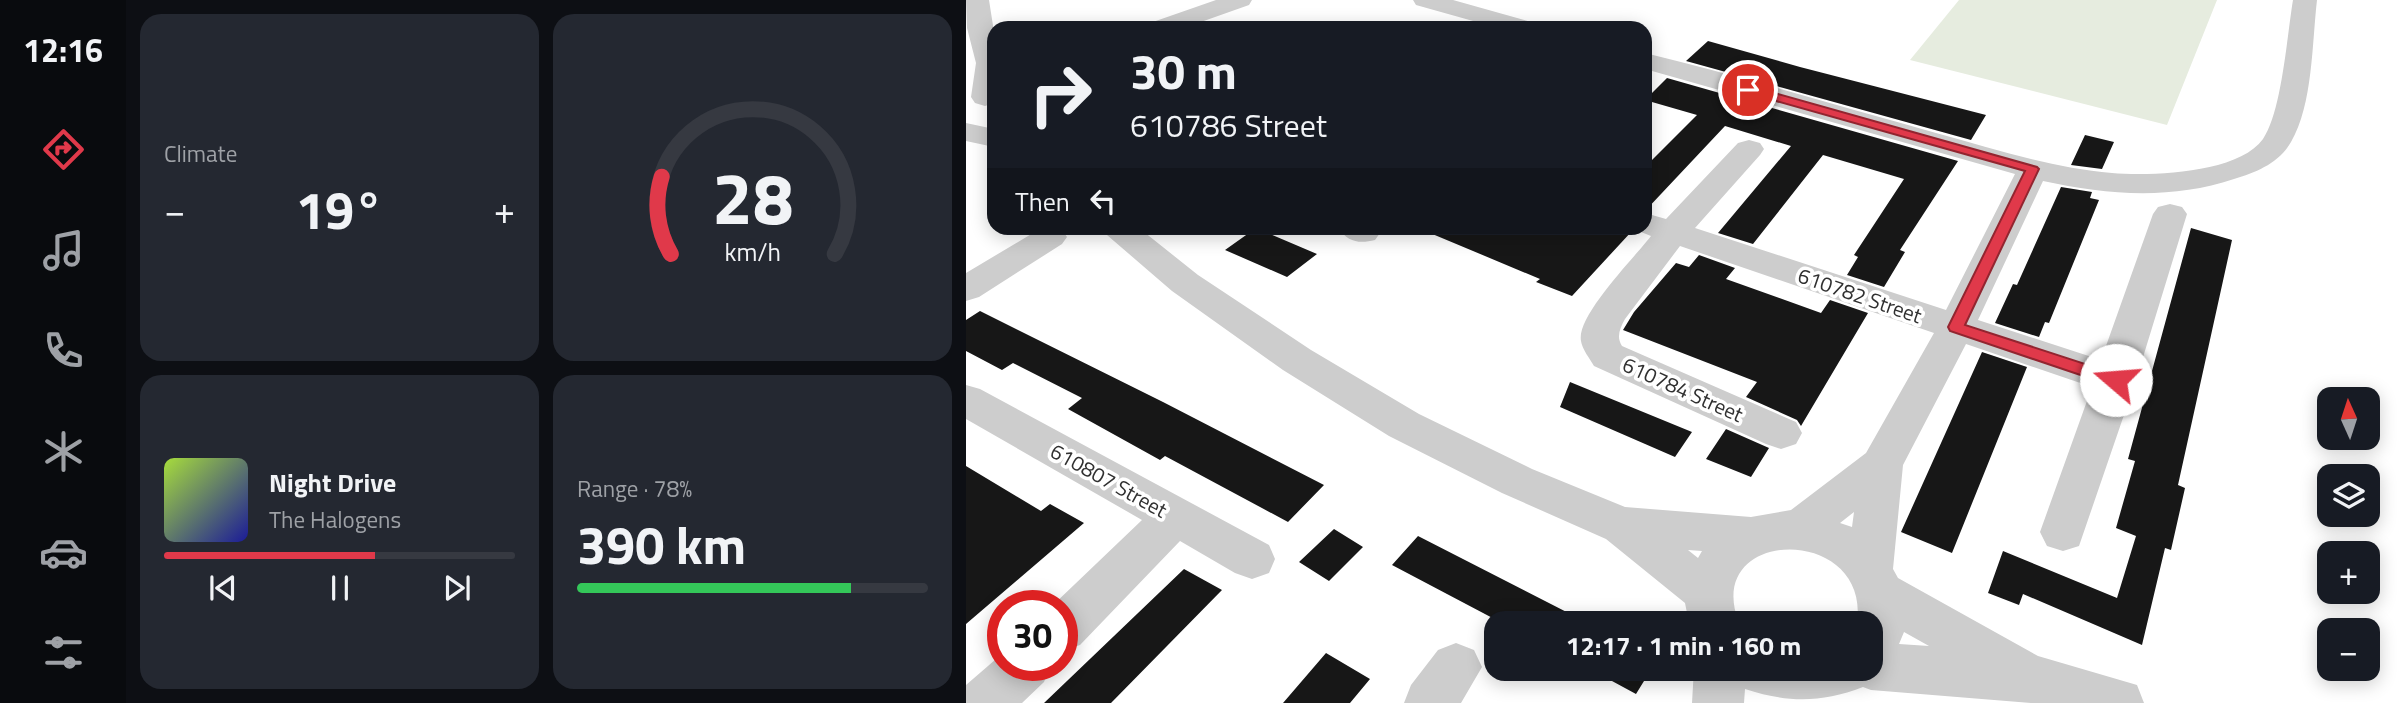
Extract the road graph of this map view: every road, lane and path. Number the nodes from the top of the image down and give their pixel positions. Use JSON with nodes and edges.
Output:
{"nodes":[{"id":1,"x":977,"y":0,"type":"edge"},
{"id":2,"x":1240,"y":0,"type":"edge"},
{"id":3,"x":1425,"y":0,"type":"edge"},
{"id":4,"x":2305,"y":0,"type":"edge"},
{"id":5,"x":1179,"y":21,"type":"edge"},
{"id":6,"x":1501,"y":21,"type":"edge"},
{"id":7,"x":987,"y":49,"type":"edge"},
{"id":8,"x":1652,"y":63,"type":"edge"},
{"id":9,"x":987,"y":82,"type":"edge"},
{"id":10,"x":982,"y":101,"type":"edge"},
{"id":11,"x":1749,"y":149,"type":"dead end"},
{"id":12,"x":2033,"y":169,"type":"junction"},
{"id":13,"x":2170,"y":214,"type":"dead end"},
{"id":14,"x":1659,"y":227,"type":"edge"},
{"id":15,"x":1127,"y":235,"type":"edge"},
{"id":16,"x":1050,"y":237,"type":"dead end"},
{"id":17,"x":966,"y":289,"type":"edge"},
{"id":18,"x":1956,"y":327,"type":"junction"},
{"id":19,"x":2116,"y":380,"type":"junction"},
{"id":20,"x":966,"y":400,"type":"edge"},
{"id":21,"x":1781,"y":433,"type":"dead end"},
{"id":22,"x":1881,"y":465,"type":"junction"},
{"id":23,"x":1175,"y":517,"type":"junction"},
{"id":24,"x":1622,"y":526,"type":"junction"},
{"id":25,"x":1801,"y":528,"type":"junction"},
{"id":26,"x":2063,"y":532,"type":"dead end"},
{"id":27,"x":1749,"y":536,"type":"junction"},
{"id":28,"x":1252,"y":559,"type":"dead end"},
{"id":29,"x":1875,"y":581,"type":"junction"},
{"id":30,"x":1711,"y":608,"type":"edge"},
{"id":31,"x":1881,"y":611,"type":"edge"},
{"id":32,"x":1078,"y":613,"type":"edge"},
{"id":33,"x":1883,"y":668,"type":"edge"},
{"id":34,"x":2029,"y":678,"type":"junction"},
{"id":35,"x":1009,"y":681,"type":"edge"},
{"id":36,"x":1719,"y":681,"type":"edge"},
{"id":37,"x":1808,"y":681,"type":"edge"},
{"id":38,"x":1777,"y":684,"type":"edge"},
{"id":39,"x":985,"y":703,"type":"edge"},
{"id":40,"x":1718,"y":703,"type":"edge"},
{"id":41,"x":2118,"y":703,"type":"edge"}],
"edges":[{"from":1,"to":7,"type":"street"},
{"from":2,"to":5,"type":"street"},
{"from":3,"to":6,"type":"street"},
{"from":4,"to":12,"type":"street"},
{"from":8,"to":12,"type":"street"},
{"from":9,"to":10,"type":"street"},
{"from":11,"to":14,"type":"street","name":"610784 Street"},
{"from":12,"to":18,"type":"street"},
{"from":13,"to":19,"type":"street"},
{"from":14,"to":18,"type":"street","name":"610782 Street"},
{"from":14,"to":21,"type":"street","name":"610784 Street"},
{"from":15,"to":24,"type":"street"},
{"from":16,"to":17,"type":"street"},
{"from":18,"to":19,"type":"street","name":"610782 Street"},
{"from":18,"to":22,"type":"street"},
{"from":19,"to":26,"type":"street"},
{"from":20,"to":23,"type":"street","name":"610807 Street"},
{"from":22,"to":25,"type":"street"},
{"from":22,"to":29,"type":"street"},
{"from":23,"to":28,"type":"street","name":"610807 Street"},
{"from":23,"to":32,"type":"street"},
{"from":24,"to":27,"type":"street"},
{"from":24,"to":30,"type":"street"},
{"from":25,"to":27,"type":"street"},
{"from":25,"to":29,"type":"street"},
{"from":27,"to":30,"type":"street"},
{"from":29,"to":31,"type":"street"},
{"from":29,"to":34,"type":"street"},
{"from":33,"to":34,"type":"street"},
{"from":34,"to":41,"type":"street"},
{"from":35,"to":39,"type":"street"},
{"from":36,"to":40,"type":"street"},
{"from":37,"to":38,"type":"street"}]}
